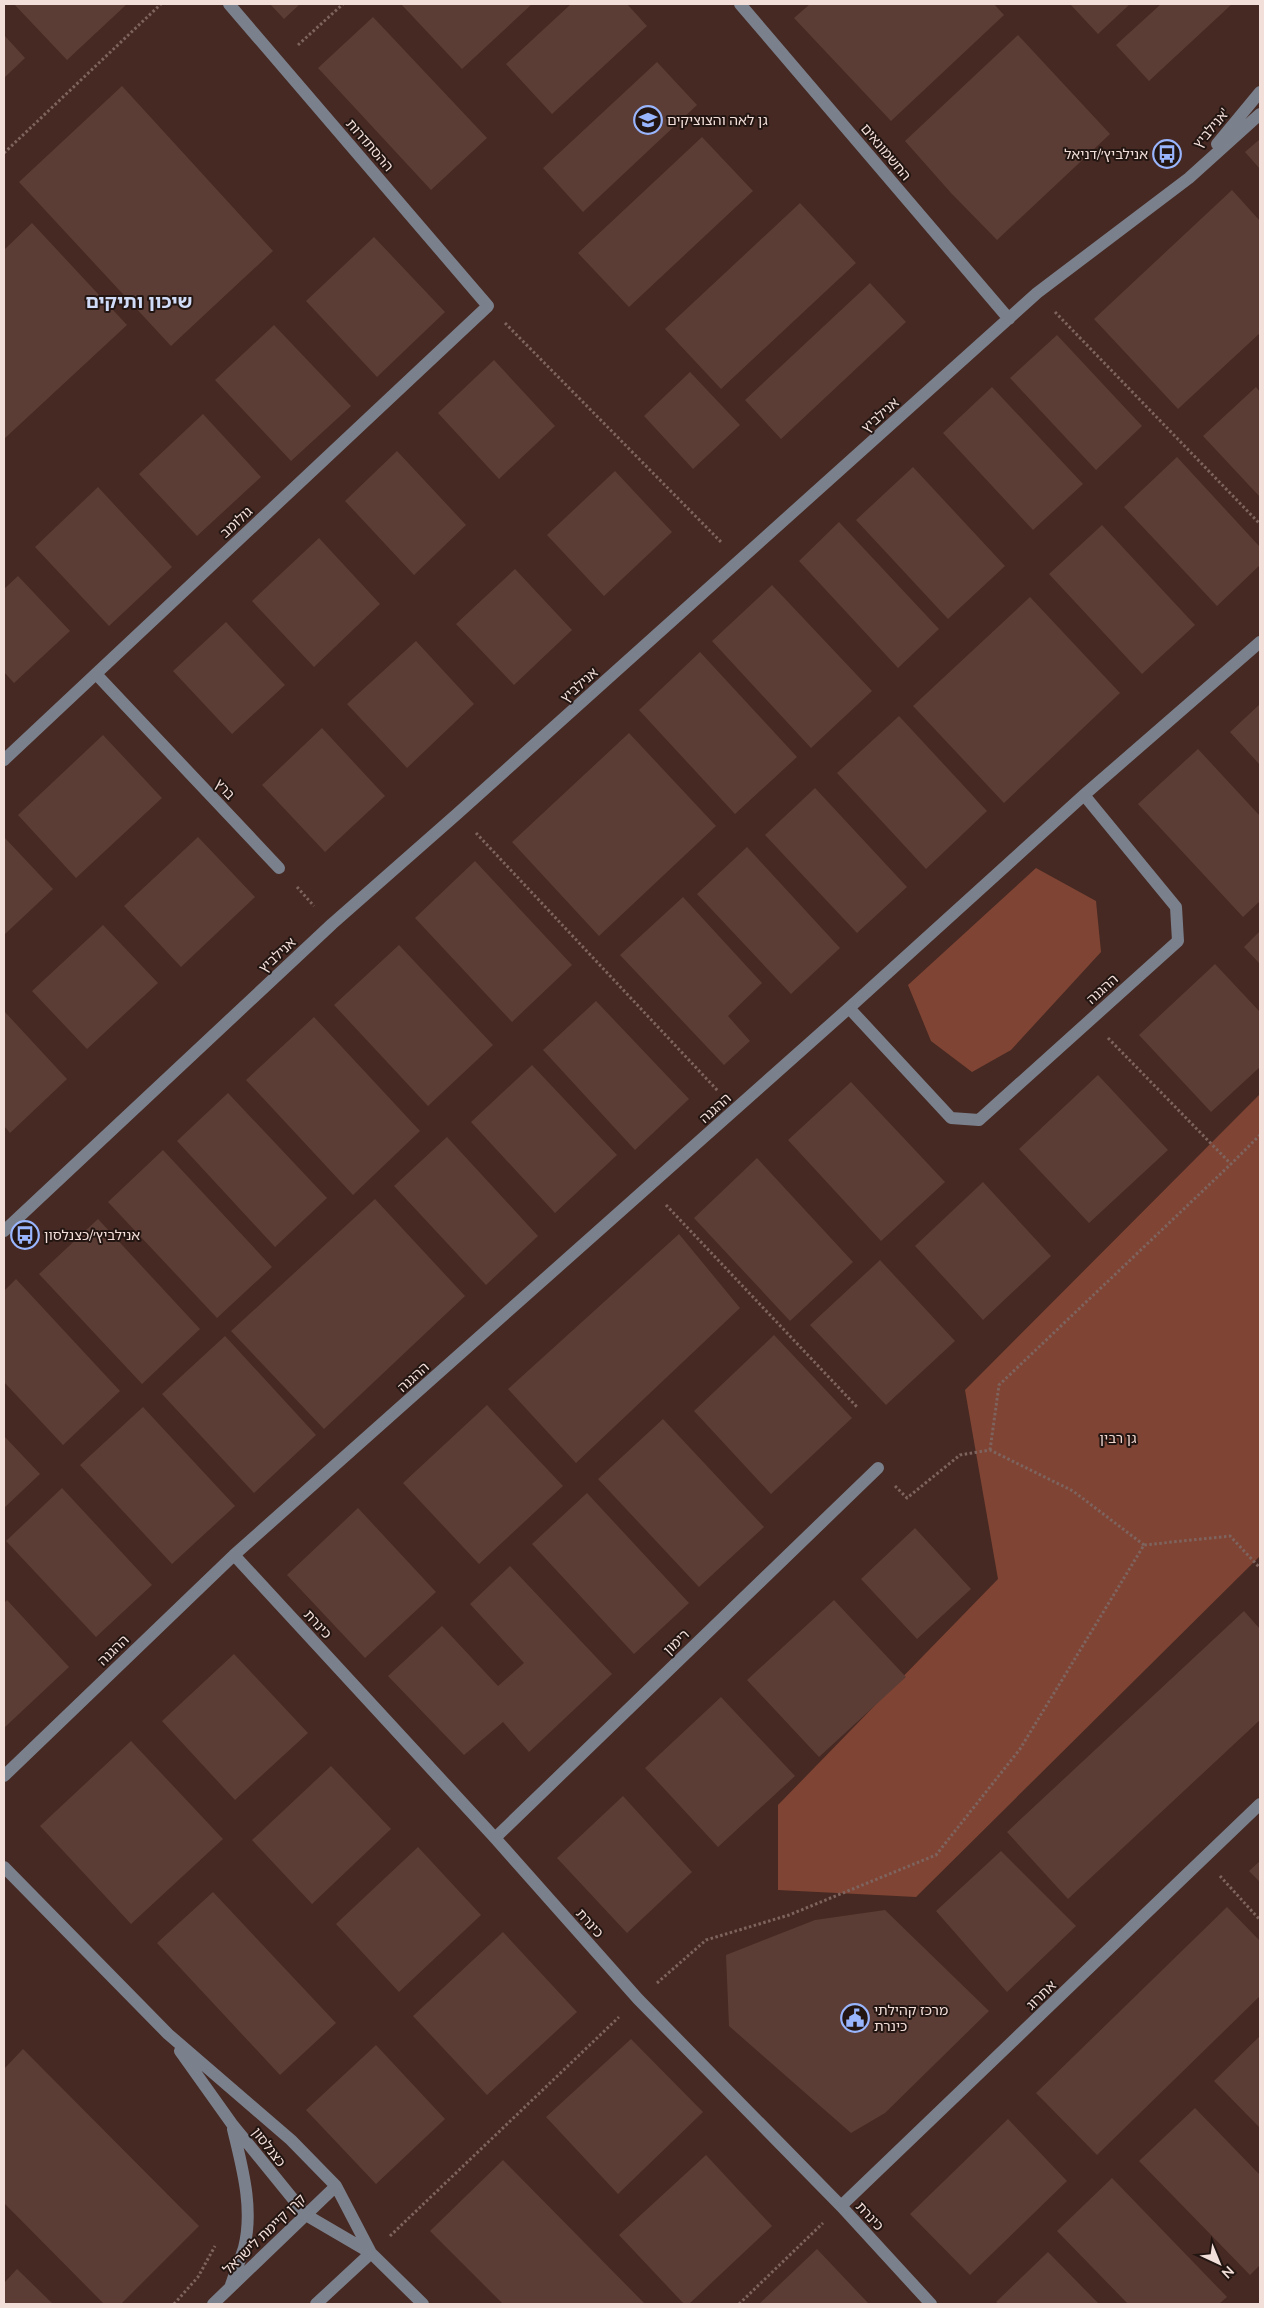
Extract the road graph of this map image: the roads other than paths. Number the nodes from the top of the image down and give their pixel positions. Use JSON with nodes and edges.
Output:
{"nodes":[{"id":1,"x":229,"y":4,"type":"edge"},
{"id":2,"x":740,"y":4,"type":"edge"},
{"id":3,"x":1260,"y":92,"type":"edge"},
{"id":4,"x":1260,"y":114,"type":"edge"},
{"id":5,"x":1188,"y":178,"type":"junction"},
{"id":6,"x":488,"y":306,"type":"joint"},
{"id":7,"x":1009,"y":319,"type":"junction"},
{"id":8,"x":1260,"y":642,"type":"edge"},
{"id":9,"x":96,"y":674,"type":"junction"},
{"id":10,"x":4,"y":760,"type":"edge"},
{"id":11,"x":1084,"y":795,"type":"junction"},
{"id":12,"x":279,"y":868,"type":"road end"},
{"id":13,"x":849,"y":1008,"type":"junction"},
{"id":14,"x":4,"y":1231,"type":"edge"},
{"id":15,"x":878,"y":1468,"type":"road end"},
{"id":16,"x":234,"y":1556,"type":"junction"},
{"id":17,"x":4,"y":1776,"type":"edge"},
{"id":18,"x":1260,"y":1804,"type":"edge"},
{"id":19,"x":495,"y":1838,"type":"junction"},
{"id":20,"x":4,"y":1867,"type":"edge"},
{"id":21,"x":168,"y":2034,"type":"junction"},
{"id":22,"x":232,"y":2124,"type":"junction"},
{"id":23,"x":336,"y":2186,"type":"junction"},
{"id":24,"x":841,"y":2206,"type":"junction"},
{"id":25,"x":306,"y":2215,"type":"junction"},
{"id":26,"x":371,"y":2253,"type":"junction"},
{"id":27,"x":229,"y":2289,"type":"junction"},
{"id":28,"x":213,"y":2304,"type":"edge"},
{"id":29,"x":316,"y":2304,"type":"edge"},
{"id":30,"x":423,"y":2304,"type":"edge"},
{"id":31,"x":931,"y":2304,"type":"edge"}],
"edges":[{"from":1,"to":6,"type":"street","name":"ההסתדרות"},
{"from":2,"to":7,"type":"street","name":"החשמונאים"},
{"from":3,"to":5,"type":"street","name":"אנילביץ'"},
{"from":4,"to":5,"type":"street","name":"אנילביץ'"},
{"from":5,"to":7,"type":"street","name":"אנילביץ"},
{"from":6,"to":9,"type":"street","name":"גולומב"},
{"from":7,"to":14,"type":"street","name":"אנילביץ"},
{"from":8,"to":11,"type":"street","name":"ההגנה"},
{"from":9,"to":10,"type":"street","name":"גולומב"},
{"from":9,"to":12,"type":"street","name":"ברץ"},
{"from":11,"to":13,"type":"street","name":"ההגנה"},
{"from":11,"to":13,"type":"street","name":"ההגנה"},
{"from":13,"to":16,"type":"street","name":"ההגנה"},
{"from":15,"to":19,"type":"street","name":"רימון"},
{"from":16,"to":17,"type":"street","name":"ההגנה"},
{"from":16,"to":19,"type":"street","name":"כינרת"},
{"from":18,"to":24,"type":"street","name":"אתרוג"},
{"from":19,"to":24,"type":"street","name":"כינרת"},
{"from":20,"to":21,"type":"street","name":"כצנלסון"},
{"from":21,"to":22,"type":"street","name":"כצנלסון"},
{"from":21,"to":23,"type":"street","name":"כצנלסון"},
{"from":22,"to":25,"type":"street","name":"כצנלסון"},
{"from":22,"to":27,"type":"street"},
{"from":23,"to":25,"type":"street","name":"קרן קיימת לישראל"},
{"from":23,"to":26,"type":"street","name":"כצנלסון"},
{"from":24,"to":31,"type":"street","name":"כינרת"},
{"from":25,"to":26,"type":"street","name":"כצנלסון"},
{"from":25,"to":27,"type":"street","name":"קרן קיימת לישראל"},
{"from":26,"to":29,"type":"street"},
{"from":26,"to":30,"type":"street","name":"כצנלסון"},
{"from":27,"to":28,"type":"street","name":"קרן קיימת לישראל"}]}
